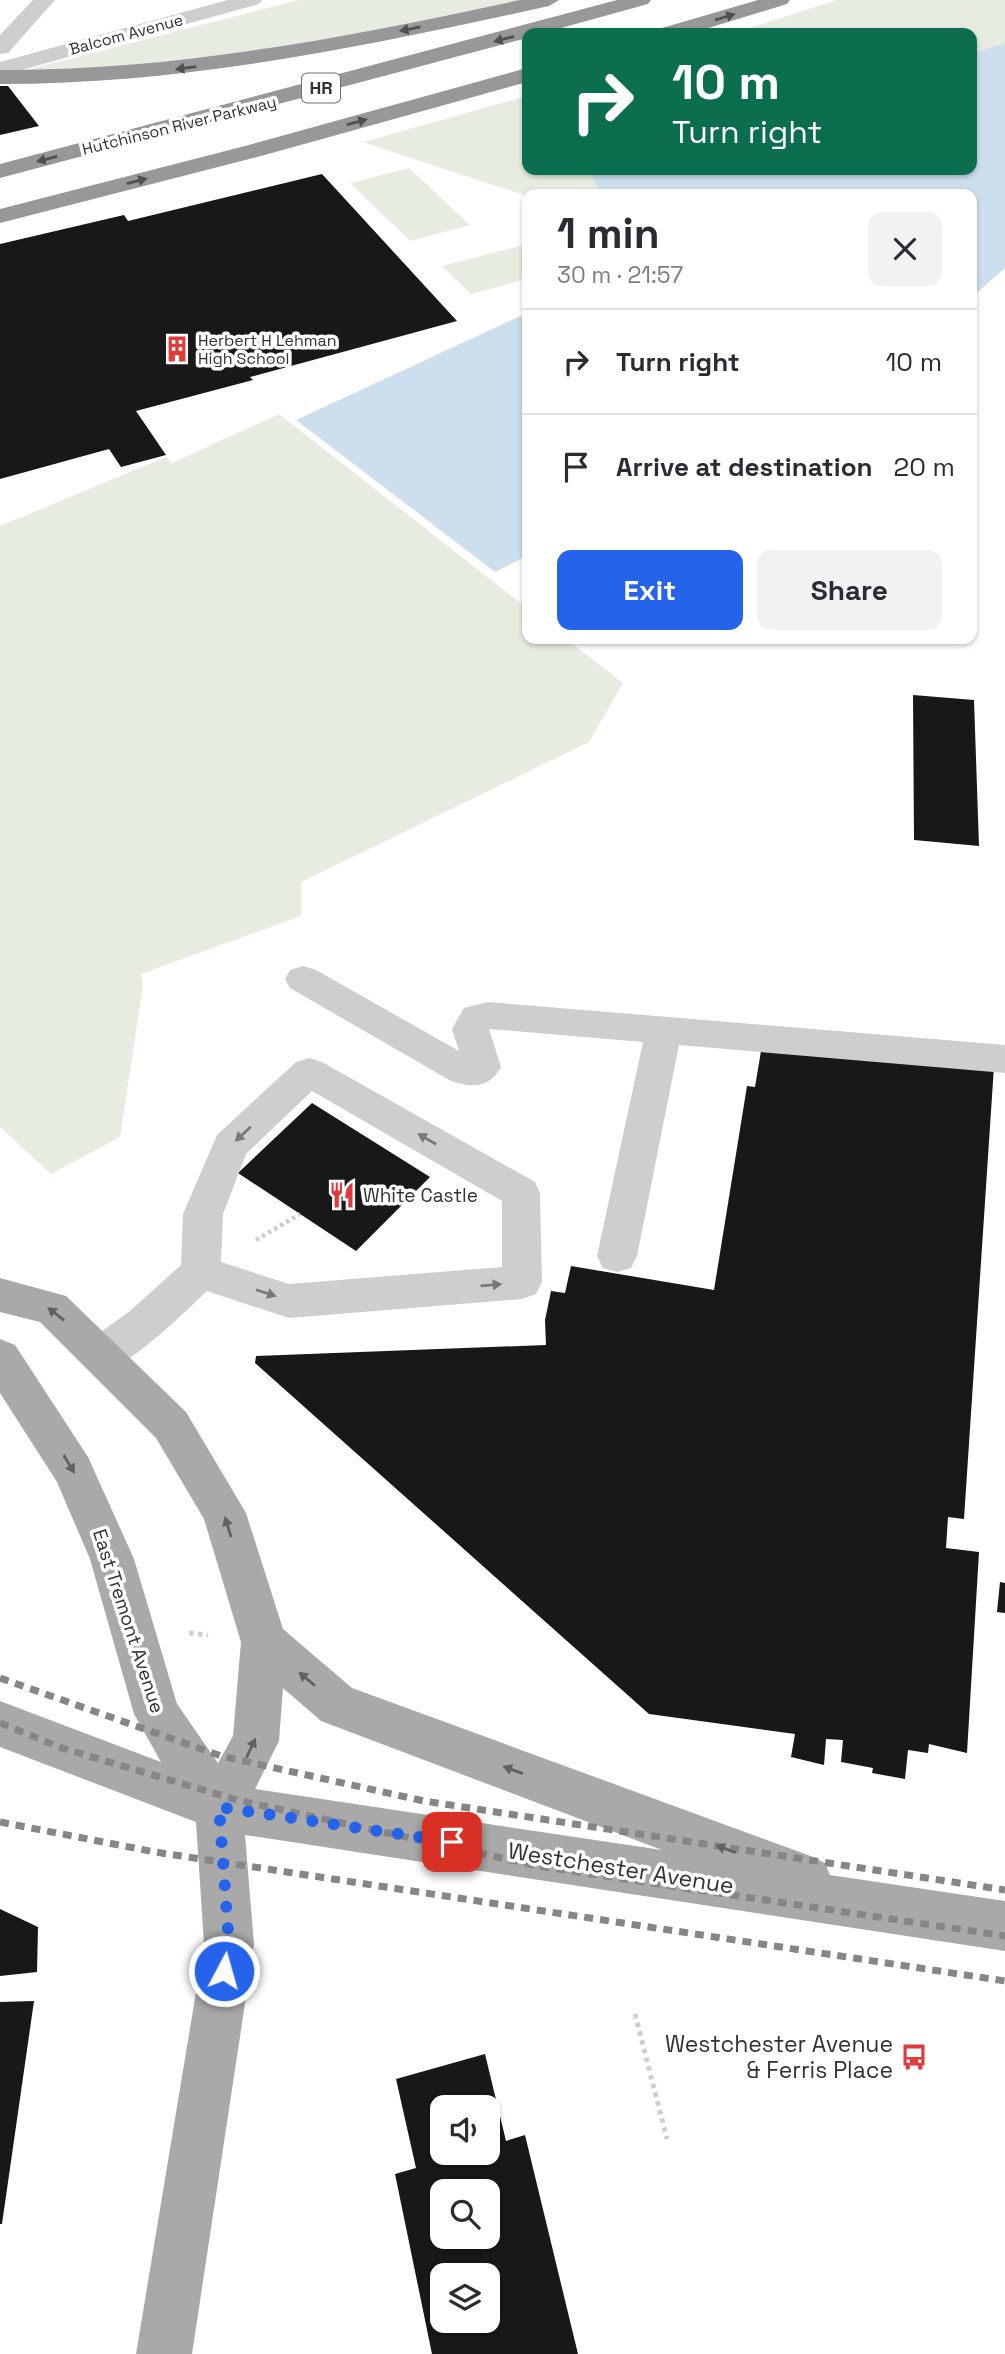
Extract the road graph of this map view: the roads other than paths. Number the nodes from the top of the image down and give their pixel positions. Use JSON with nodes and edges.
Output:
{"nodes":[{"id":1,"x":45,"y":0,"type":"edge"},
{"id":2,"x":252,"y":0,"type":"edge"},
{"id":3,"x":549,"y":0,"type":"edge"},
{"id":4,"x":641,"y":0,"type":"edge"},
{"id":5,"x":780,"y":0,"type":"edge"},
{"id":6,"x":539,"y":28,"type":"edge"},
{"id":7,"x":687,"y":28,"type":"edge"},
{"id":8,"x":522,"y":33,"type":"edge"},
{"id":9,"x":6,"y":42,"type":"edge"},
{"id":10,"x":48,"y":54,"type":"junction"},
{"id":11,"x":0,"y":69,"type":"edge"},
{"id":12,"x":522,"y":76,"type":"edge"},
{"id":13,"x":0,"y":78,"type":"edge"},
{"id":14,"x":0,"y":171,"type":"edge"},
{"id":15,"x":0,"y":216,"type":"edge"},
{"id":16,"x":303,"y":979,"type":"dead end"},
{"id":17,"x":664,"y":1031,"type":"junction"},
{"id":18,"x":1005,"y":1059,"type":"edge"},
{"id":19,"x":618,"y":1256,"type":"dead end"},
{"id":20,"x":201,"y":1272,"type":"junction"},
{"id":21,"x":0,"y":1295,"type":"edge"},
{"id":22,"x":100,"y":1355,"type":"junction"},
{"id":23,"x":0,"y":1357,"type":"edge"},
{"id":24,"x":242,"y":1640,"type":"junction"},
{"id":25,"x":0,"y":1724,"type":"edge"},
{"id":26,"x":219,"y":1807,"type":"junction"},
{"id":27,"x":882,"y":1908,"type":"junction"},
{"id":28,"x":1005,"y":1926,"type":"edge"},
{"id":29,"x":164,"y":2354,"type":"edge"}],
"edges":[{"from":1,"to":9,"type":"street"},
{"from":2,"to":10,"type":"street","name":"Balcom Avenue"},
{"from":3,"to":13,"type":"highway","one_way":true},
{"from":4,"to":6,"type":"highway","name":"Hutchinson River Parkway","number":"HR","one_way":true},
{"from":7,"to":5,"type":"highway","one_way":true},
{"from":8,"to":14,"type":"highway","name":"Hutchinson River Parkway","number":"HR","one_way":true},
{"from":9,"to":10,"type":"street"},
{"from":10,"to":11,"type":"street","name":"Balcom Avenue"},
{"from":15,"to":12,"type":"highway","number":"HR","one_way":true},
{"from":16,"to":17,"type":"street"},
{"from":17,"to":18,"type":"street"},
{"from":17,"to":19,"type":"street"},
{"from":20,"to":20,"type":"street","one_way":true},
{"from":20,"to":22,"type":"street"},
{"from":22,"to":21,"type":"main road","one_way":true},
{"from":24,"to":22,"type":"main road","one_way":true},
{"from":23,"to":26,"type":"main road","name":"East Tremont Avenue","one_way":true},
{"from":26,"to":24,"type":"main road","one_way":true},
{"from":27,"to":24,"type":"main road","name":"Westchester Avenue","one_way":true},
{"from":25,"to":26,"type":"main road","name":"Westchester Avenue"},
{"from":26,"to":27,"type":"main road","name":"Westchester Avenue"},
{"from":26,"to":29,"type":"main road"},
{"from":27,"to":28,"type":"main road","name":"Westchester Avenue"}]}
